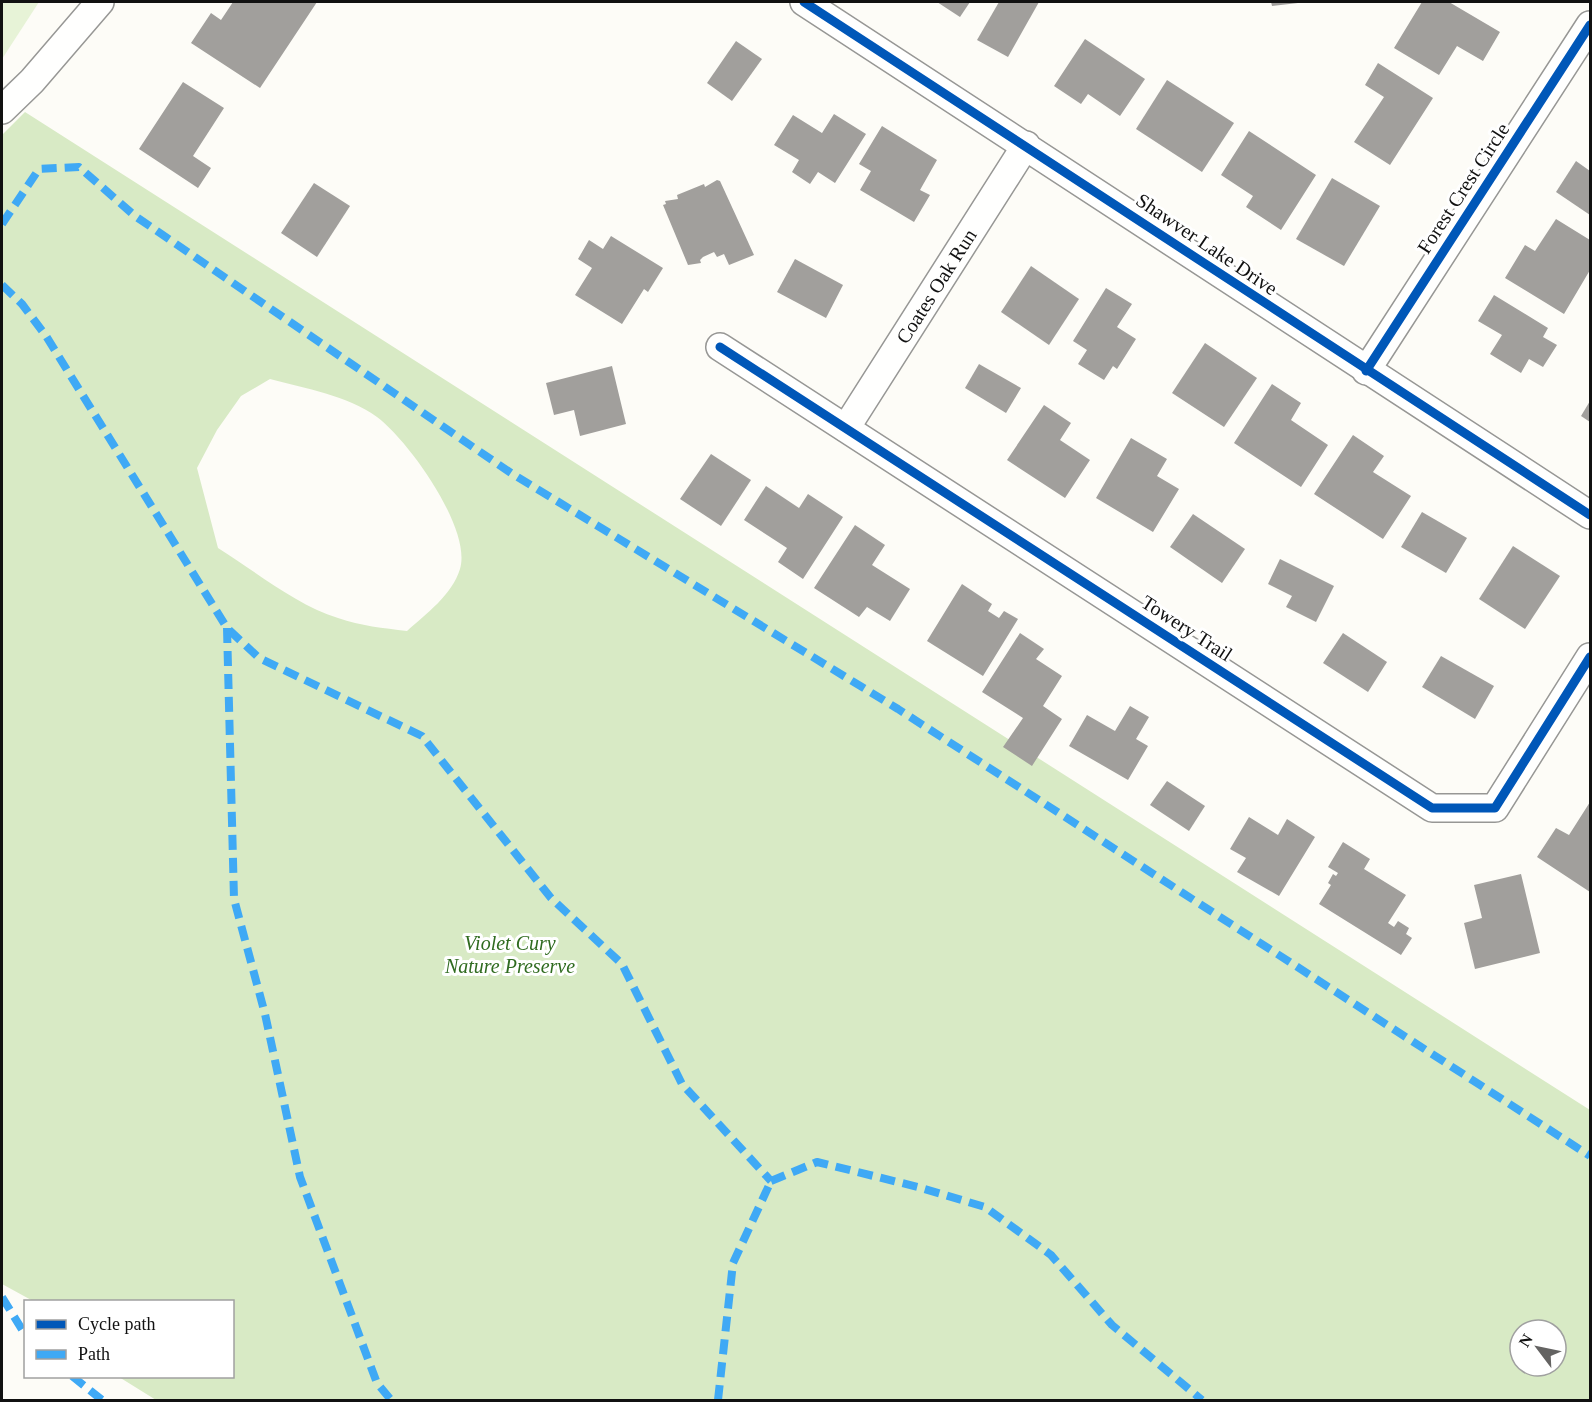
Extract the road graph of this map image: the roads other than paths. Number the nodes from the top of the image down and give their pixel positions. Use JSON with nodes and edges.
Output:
{"nodes":[{"id":1,"x":100,"y":2,"type":"edge"},
{"id":2,"x":804,"y":2,"type":"edge"},
{"id":3,"x":1590,"y":25,"type":"edge"},
{"id":4,"x":2,"y":110,"type":"edge"},
{"id":5,"x":1026,"y":145,"type":"junction"},
{"id":6,"x":720,"y":347,"type":"dead end"},
{"id":7,"x":1366,"y":371,"type":"junction"},
{"id":8,"x":846,"y":428,"type":"junction"},
{"id":9,"x":1590,"y":515,"type":"edge"},
{"id":10,"x":1590,"y":657,"type":"edge"}],
"edges":[{"from":1,"to":4,"type":"street"},
{"from":2,"to":5,"type":"street","name":"Shawver Lake Drive"},
{"from":3,"to":7,"type":"street","name":"Forest Crest Circle"},
{"from":5,"to":7,"type":"street","name":"Shawver Lake Drive"},
{"from":5,"to":8,"type":"street","name":"Coates Oak Run"},
{"from":6,"to":8,"type":"street","name":"Towery Trail"},
{"from":7,"to":9,"type":"street","name":"Shawver Lake Drive"},
{"from":8,"to":10,"type":"street","name":"Towery Trail"}]}
